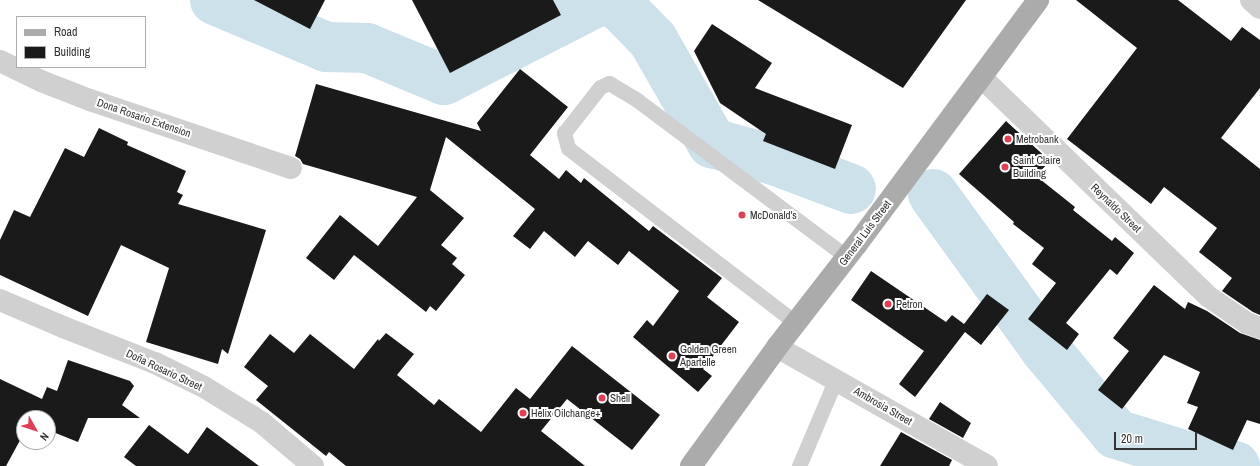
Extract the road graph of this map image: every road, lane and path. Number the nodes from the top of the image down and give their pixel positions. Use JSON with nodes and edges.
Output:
{"nodes":[{"id":1,"x":1038,"y":0,"type":"edge"},
{"id":2,"x":1251,"y":0,"type":"edge"},
{"id":3,"x":1260,"y":8,"type":"edge"},
{"id":4,"x":0,"y":61,"type":"edge"},
{"id":5,"x":981,"y":77,"type":"junction"},
{"id":6,"x":291,"y":168,"type":"dead end"},
{"id":7,"x":847,"y":257,"type":"junction"},
{"id":8,"x":0,"y":300,"type":"edge"},
{"id":9,"x":796,"y":322,"type":"junction"},
{"id":10,"x":1260,"y":328,"type":"edge"},
{"id":11,"x":777,"y":347,"type":"junction"},
{"id":12,"x":836,"y":379,"type":"junction"},
{"id":13,"x":313,"y":466,"type":"edge"},
{"id":14,"x":691,"y":466,"type":"edge"},
{"id":15,"x":799,"y":466,"type":"edge"},
{"id":16,"x":987,"y":466,"type":"edge"}],
"edges":[{"from":1,"to":5,"type":"main road","name":"General Luis Street"},
{"from":2,"to":3,"type":"street"},
{"from":4,"to":6,"type":"street","name":"Dona Rosario Extension"},
{"from":5,"to":7,"type":"main road","name":"General Luis Street"},
{"from":5,"to":10,"type":"street","name":"Reynaldo Street"},
{"from":7,"to":9,"type":"main road","name":"General Luis Street"},
{"from":7,"to":9,"type":"lane"},
{"from":8,"to":13,"type":"street","name":"Doña Rosario Street"},
{"from":9,"to":11,"type":"main road","name":"General Luis Street"},
{"from":11,"to":12,"type":"street","name":"Ambrosia Street"},
{"from":11,"to":14,"type":"main road","name":"General Luis Street"},
{"from":12,"to":15,"type":"lane"},
{"from":12,"to":16,"type":"street","name":"Ambrosia Street"}]}
